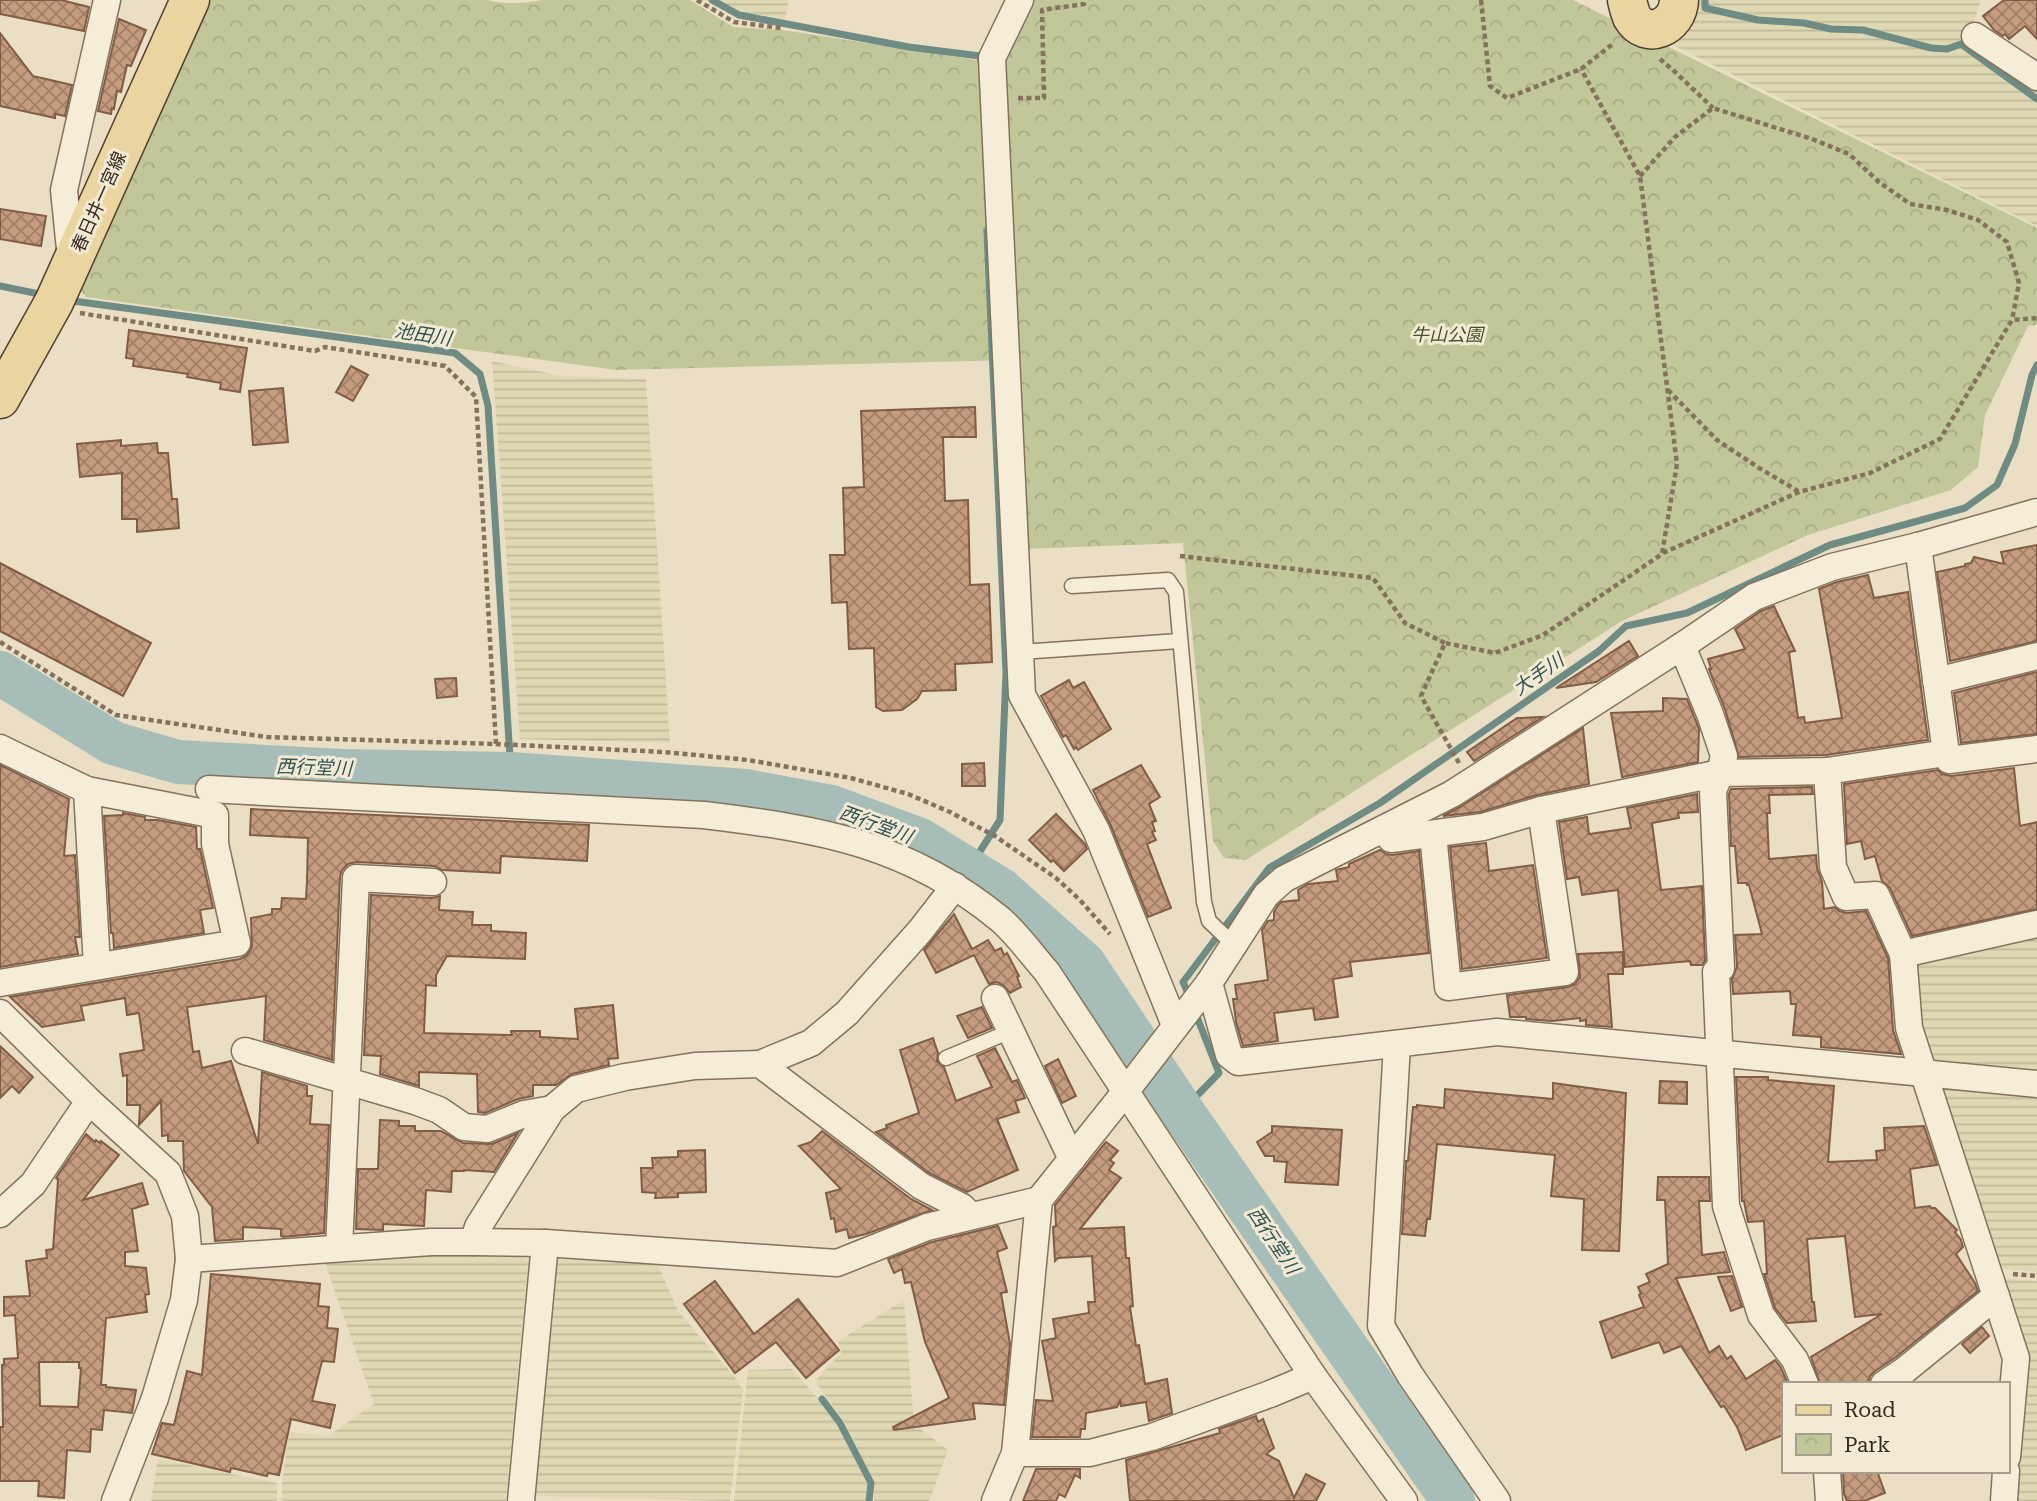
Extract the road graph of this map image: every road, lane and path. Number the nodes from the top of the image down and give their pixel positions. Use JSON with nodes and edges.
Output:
{"nodes":[{"id":1,"x":107,"y":0,"type":"edge"},
{"id":2,"x":190,"y":0,"type":"edge"},
{"id":3,"x":696,"y":0,"type":"edge"},
{"id":4,"x":1020,"y":0,"type":"edge"},
{"id":5,"x":1085,"y":0,"type":"edge"},
{"id":6,"x":1480,"y":0,"type":"edge"},
{"id":7,"x":1627,"y":0,"type":"edge"},
{"id":8,"x":1679,"y":0,"type":"edge"},
{"id":9,"x":781,"y":28,"type":"dead end"},
{"id":10,"x":1975,"y":36,"type":"dead end"},
{"id":11,"x":1616,"y":41,"type":"dead end"},
{"id":12,"x":1655,"y":56,"type":"dead end"},
{"id":13,"x":2033,"y":67,"type":"edge"},
{"id":14,"x":1580,"y":69,"type":"junction"},
{"id":15,"x":993,"y":98,"type":"junction"},
{"id":16,"x":1713,"y":108,"type":"junction"},
{"id":17,"x":1640,"y":176,"type":"junction"},
{"id":18,"x":60,"y":288,"type":"junction"},
{"id":19,"x":2037,"y":318,"type":"edge"},
{"id":20,"x":2012,"y":320,"type":"junction"},
{"id":21,"x":1667,"y":388,"type":"junction"},
{"id":22,"x":0,"y":400,"type":"edge"},
{"id":23,"x":1799,"y":492,"type":"junction"},
{"id":24,"x":2037,"y":512,"type":"edge"},
{"id":25,"x":1917,"y":546,"type":"junction"},
{"id":26,"x":1662,"y":554,"type":"junction"},
{"id":27,"x":1180,"y":556,"type":"dead end"},
{"id":28,"x":1072,"y":586,"type":"dead end"},
{"id":29,"x":1179,"y":641,"type":"junction"},
{"id":30,"x":0,"y":642,"type":"edge"},
{"id":31,"x":1445,"y":643,"type":"junction"},
{"id":32,"x":1682,"y":646,"type":"junction"},
{"id":33,"x":1021,"y":652,"type":"junction"},
{"id":34,"x":2037,"y":656,"type":"edge"},
{"id":35,"x":1936,"y":681,"type":"junction"},
{"id":36,"x":496,"y":744,"type":"junction"},
{"id":37,"x":0,"y":748,"type":"edge"},
{"id":38,"x":2037,"y":749,"type":"edge"},
{"id":39,"x":1946,"y":753,"type":"junction"},
{"id":40,"x":1827,"y":771,"type":"junction"},
{"id":41,"x":1720,"y":774,"type":"junction"},
{"id":42,"x":1470,"y":782,"type":"junction"},
{"id":43,"x":209,"y":789,"type":"dead end"},
{"id":44,"x":86,"y":790,"type":"junction"},
{"id":45,"x":1541,"y":810,"type":"junction"},
{"id":46,"x":1383,"y":829,"type":"junction"},
{"id":47,"x":1433,"y":834,"type":"junction"},
{"id":48,"x":433,"y":882,"type":"dead end"},
{"id":49,"x":956,"y":886,"type":"junction"},
{"id":50,"x":2037,"y":923,"type":"edge"},
{"id":51,"x":1116,"y":943,"type":"dead end"},
{"id":52,"x":1233,"y":944,"type":"junction"},
{"id":53,"x":1903,"y":954,"type":"junction"},
{"id":54,"x":97,"y":966,"type":"junction"},
{"id":55,"x":0,"y":983,"type":"edge"},
{"id":56,"x":1209,"y":983,"type":"junction"},
{"id":57,"x":995,"y":998,"type":"dead end"},
{"id":58,"x":2,"y":1018,"type":"edge"},
{"id":59,"x":1175,"y":1025,"type":"junction"},
{"id":60,"x":1011,"y":1031,"type":"junction"},
{"id":61,"x":1397,"y":1044,"type":"junction"},
{"id":62,"x":245,"y":1051,"type":"dead end"},
{"id":63,"x":1718,"y":1055,"type":"junction"},
{"id":64,"x":946,"y":1058,"type":"dead end"},
{"id":65,"x":760,"y":1063,"type":"junction"},
{"id":66,"x":1924,"y":1073,"type":"junction"},
{"id":67,"x":347,"y":1079,"type":"junction"},
{"id":68,"x":2037,"y":1084,"type":"edge"},
{"id":69,"x":1126,"y":1091,"type":"junction"},
{"id":70,"x":89,"y":1101,"type":"junction"},
{"id":71,"x":552,"y":1109,"type":"junction"},
{"id":72,"x":1072,"y":1159,"type":"junction"},
{"id":73,"x":1039,"y":1200,"type":"junction"},
{"id":74,"x":0,"y":1214,"type":"edge"},
{"id":75,"x":971,"y":1216,"type":"junction"},
{"id":76,"x":473,"y":1242,"type":"junction"},
{"id":77,"x":545,"y":1243,"type":"junction"},
{"id":78,"x":339,"y":1248,"type":"junction"},
{"id":79,"x":189,"y":1259,"type":"junction"},
{"id":80,"x":1996,"y":1296,"type":"junction"},
{"id":81,"x":1314,"y":1376,"type":"junction"},
{"id":82,"x":1804,"y":1382,"type":"edge"},
{"id":83,"x":1888,"y":1382,"type":"edge"},
{"id":84,"x":2009,"y":1435,"type":"edge"},
{"id":85,"x":1015,"y":1453,"type":"junction"},
{"id":86,"x":1826,"y":1473,"type":"edge"},
{"id":87,"x":2006,"y":1473,"type":"edge"},
{"id":88,"x":115,"y":1501,"type":"edge"},
{"id":89,"x":521,"y":1501,"type":"edge"},
{"id":90,"x":995,"y":1501,"type":"edge"},
{"id":91,"x":1404,"y":1501,"type":"edge"},
{"id":92,"x":1497,"y":1501,"type":"edge"},
{"id":93,"x":1829,"y":1501,"type":"edge"},
{"id":94,"x":2004,"y":1501,"type":"edge"}],
"edges":[{"from":1,"to":18,"type":"street"},
{"from":2,"to":18,"type":"main road","name":"春日井一宮線"},
{"from":3,"to":9,"type":"path"},
{"from":4,"to":15,"type":"street"},
{"from":5,"to":15,"type":"path"},
{"from":6,"to":14,"type":"path"},
{"from":7,"to":8,"type":"main road"},
{"from":10,"to":13,"type":"street"},
{"from":11,"to":14,"type":"path"},
{"from":12,"to":16,"type":"path"},
{"from":14,"to":17,"type":"path"},
{"from":15,"to":33,"type":"street"},
{"from":16,"to":17,"type":"path"},
{"from":16,"to":20,"type":"path"},
{"from":17,"to":21,"type":"path"},
{"from":18,"to":22,"type":"main road","name":"春日井一宮線"},
{"from":18,"to":36,"type":"path"},
{"from":19,"to":20,"type":"path"},
{"from":20,"to":23,"type":"path"},
{"from":21,"to":23,"type":"path"},
{"from":21,"to":26,"type":"path"},
{"from":23,"to":26,"type":"path"},
{"from":24,"to":25,"type":"street"},
{"from":25,"to":32,"type":"street"},
{"from":25,"to":35,"type":"street"},
{"from":26,"to":31,"type":"path"},
{"from":27,"to":31,"type":"path"},
{"from":28,"to":29,"type":"lane"},
{"from":29,"to":33,"type":"lane"},
{"from":29,"to":52,"type":"lane"},
{"from":30,"to":36,"type":"path"},
{"from":31,"to":42,"type":"path"},
{"from":32,"to":41,"type":"street"},
{"from":32,"to":42,"type":"street"},
{"from":33,"to":59,"type":"street"},
{"from":34,"to":35,"type":"street"},
{"from":35,"to":39,"type":"street"},
{"from":36,"to":51,"type":"path"},
{"from":37,"to":44,"type":"street"},
{"from":38,"to":39,"type":"street"},
{"from":39,"to":40,"type":"street"},
{"from":40,"to":41,"type":"street"},
{"from":40,"to":53,"type":"street"},
{"from":41,"to":45,"type":"street"},
{"from":41,"to":63,"type":"street"},
{"from":42,"to":46,"type":"street"},
{"from":43,"to":49,"type":"street"},
{"from":44,"to":54,"type":"street"},
{"from":44,"to":54,"type":"street"},
{"from":45,"to":47,"type":"street"},
{"from":45,"to":47,"type":"street"},
{"from":46,"to":47,"type":"street"},
{"from":46,"to":52,"type":"street"},
{"from":48,"to":67,"type":"street"},
{"from":49,"to":65,"type":"street"},
{"from":49,"to":69,"type":"street"},
{"from":50,"to":53,"type":"street"},
{"from":52,"to":56,"type":"street"},
{"from":53,"to":66,"type":"street"},
{"from":54,"to":55,"type":"street"},
{"from":56,"to":59,"type":"street"},
{"from":56,"to":61,"type":"street"},
{"from":57,"to":60,"type":"street"},
{"from":58,"to":70,"type":"street"},
{"from":59,"to":69,"type":"street"},
{"from":60,"to":64,"type":"lane"},
{"from":60,"to":72,"type":"street"},
{"from":61,"to":63,"type":"street"},
{"from":61,"to":92,"type":"street"},
{"from":62,"to":67,"type":"street"},
{"from":63,"to":66,"type":"street"},
{"from":63,"to":82,"type":"street"},
{"from":65,"to":71,"type":"street"},
{"from":65,"to":75,"type":"street"},
{"from":66,"to":68,"type":"street"},
{"from":66,"to":80,"type":"street"},
{"from":67,"to":71,"type":"street"},
{"from":67,"to":78,"type":"street"},
{"from":69,"to":72,"type":"street"},
{"from":69,"to":81,"type":"street"},
{"from":70,"to":74,"type":"street"},
{"from":70,"to":79,"type":"street"},
{"from":71,"to":76,"type":"street"},
{"from":72,"to":73,"type":"street"},
{"from":73,"to":75,"type":"street"},
{"from":73,"to":85,"type":"street"},
{"from":75,"to":77,"type":"street"},
{"from":76,"to":77,"type":"street"},
{"from":76,"to":78,"type":"street"},
{"from":77,"to":89,"type":"street"},
{"from":78,"to":79,"type":"street"},
{"from":79,"to":88,"type":"street"},
{"from":80,"to":83,"type":"street"},
{"from":80,"to":84,"type":"street"},
{"from":81,"to":85,"type":"street"},
{"from":81,"to":91,"type":"street"},
{"from":85,"to":90,"type":"street"},
{"from":86,"to":93,"type":"street"},
{"from":87,"to":94,"type":"street"}]}
